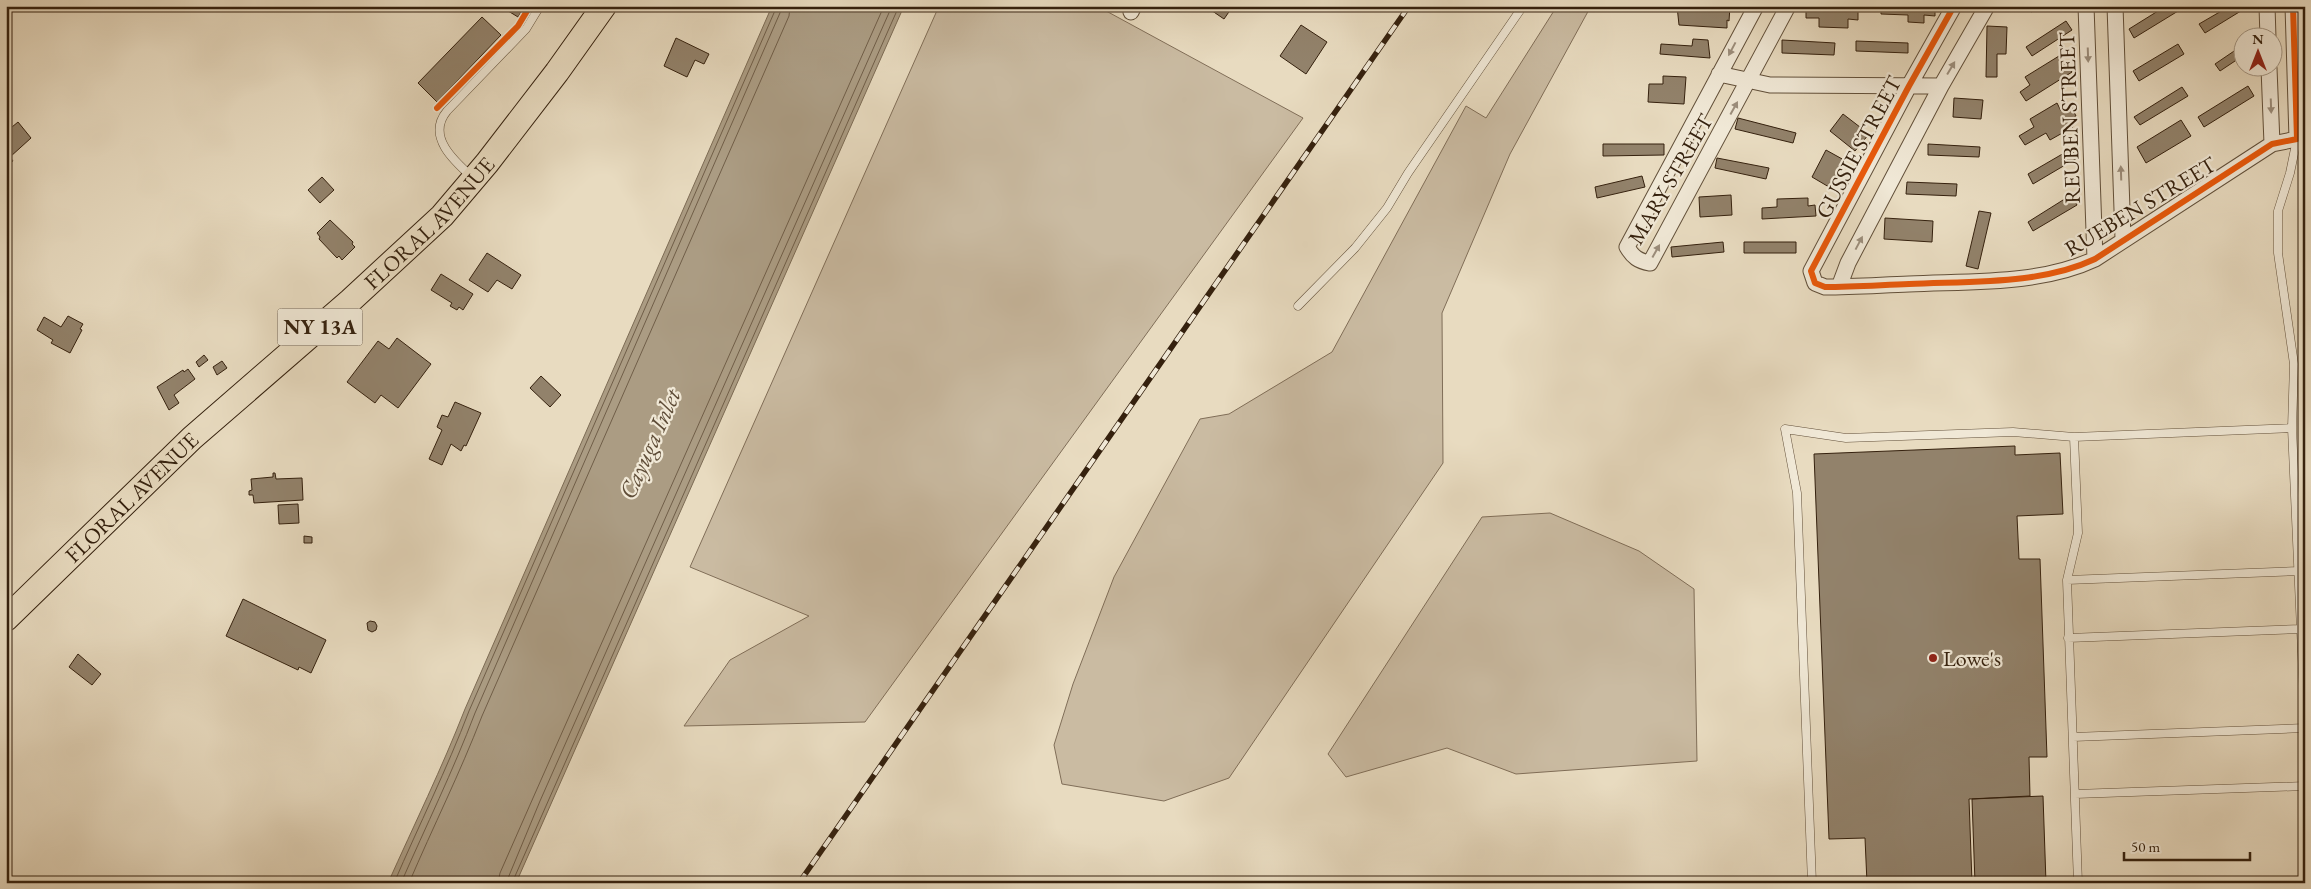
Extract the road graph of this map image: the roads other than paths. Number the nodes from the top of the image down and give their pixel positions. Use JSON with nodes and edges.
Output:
{"nodes":[{"id":1,"x":540,"y":6,"type":"edge"},
{"id":2,"x":604,"y":6,"type":"edge"},
{"id":3,"x":1523,"y":6,"type":"edge"},
{"id":4,"x":1756,"y":6,"type":"edge"},
{"id":5,"x":1788,"y":6,"type":"edge"},
{"id":6,"x":1954,"y":6,"type":"edge"},
{"id":7,"x":1986,"y":6,"type":"edge"},
{"id":8,"x":2086,"y":6,"type":"edge"},
{"id":9,"x":2115,"y":6,"type":"edge"},
{"id":10,"x":2267,"y":6,"type":"edge"},
{"id":11,"x":2293,"y":6,"type":"edge"},
{"id":12,"x":2268,"y":28,"type":"edge"},
{"id":13,"x":1719,"y":74,"type":"junction"},
{"id":14,"x":2269,"y":78,"type":"edge"},
{"id":15,"x":1750,"y":80,"type":"junction"},
{"id":16,"x":1909,"y":86,"type":"junction"},
{"id":17,"x":1940,"y":86,"type":"junction"},
{"id":18,"x":2297,"y":139,"type":"junction"},
{"id":19,"x":2272,"y":144,"type":"junction"},
{"id":20,"x":474,"y":179,"type":"junction"},
{"id":21,"x":2123,"y":239,"type":"junction"},
{"id":22,"x":2095,"y":258,"type":"junction"},
{"id":23,"x":1839,"y":287,"type":"junction"},
{"id":24,"x":1298,"y":306,"type":"dead end"},
{"id":25,"x":2292,"y":428,"type":"junction"},
{"id":26,"x":2074,"y":437,"type":"junction"},
{"id":27,"x":2298,"y":571,"type":"junction"},
{"id":28,"x":2066,"y":580,"type":"junction"},
{"id":29,"x":6,"y":619,"type":"edge"},
{"id":30,"x":2301,"y":629,"type":"junction"},
{"id":31,"x":2068,"y":638,"type":"junction"},
{"id":32,"x":2305,"y":719,"type":"edge"},
{"id":33,"x":2305,"y":728,"type":"edge"},
{"id":34,"x":2073,"y":737,"type":"junction"},
{"id":35,"x":2305,"y":786,"type":"edge"},
{"id":36,"x":2075,"y":794,"type":"junction"},
{"id":37,"x":1812,"y":883,"type":"edge"},
{"id":38,"x":2078,"y":883,"type":"edge"}],
"edges":[{"from":1,"to":20,"type":"lane"},
{"from":2,"to":20,"type":"main road","name":"FLORAL AVENUE","number":"NY 13A"},
{"from":3,"to":24,"type":"lane"},
{"from":4,"to":13,"type":"street","name":"MARY STREET","one_way":true},
{"from":5,"to":15,"type":"street","name":"MARY STREET"},
{"from":6,"to":16,"type":"street","name":"GUSSIE STREET"},
{"from":17,"to":7,"type":"street","name":"GUSSIE STREET","one_way":true},
{"from":8,"to":22,"type":"street","name":"REUBEN STREET","one_way":true},
{"from":21,"to":9,"type":"street","one_way":true},
{"from":10,"to":12,"type":"street"},
{"from":11,"to":18,"type":"street"},
{"from":13,"to":15,"type":"street"},
{"from":13,"to":15,"type":"street","name":"MARY STREET","one_way":true},
{"from":14,"to":19,"type":"street","one_way":true},
{"from":15,"to":16,"type":"street"},
{"from":16,"to":17,"type":"street"},
{"from":16,"to":23,"type":"street","name":"GUSSIE STREET"},
{"from":23,"to":17,"type":"street","name":"GUSSIE STREET","one_way":true},
{"from":18,"to":19,"type":"street"},
{"from":18,"to":25,"type":"lane"},
{"from":19,"to":21,"type":"street","name":"RUEBEN STREET"},
{"from":20,"to":29,"type":"main road","name":"FLORAL AVENUE","number":"NY 13A"},
{"from":21,"to":22,"type":"street","name":"RUEBEN STREET"},
{"from":22,"to":23,"type":"street","name":"RUEBEN STREET"},
{"from":25,"to":26,"type":"lane"},
{"from":25,"to":27,"type":"lane"},
{"from":26,"to":28,"type":"lane"},
{"from":26,"to":37,"type":"lane"},
{"from":27,"to":28,"type":"lane"},
{"from":27,"to":30,"type":"lane"},
{"from":28,"to":31,"type":"lane"},
{"from":30,"to":31,"type":"lane"},
{"from":30,"to":32,"type":"lane"},
{"from":31,"to":34,"type":"lane"},
{"from":33,"to":34,"type":"lane"},
{"from":34,"to":36,"type":"lane"},
{"from":35,"to":36,"type":"lane"},
{"from":36,"to":38,"type":"lane"}]}
